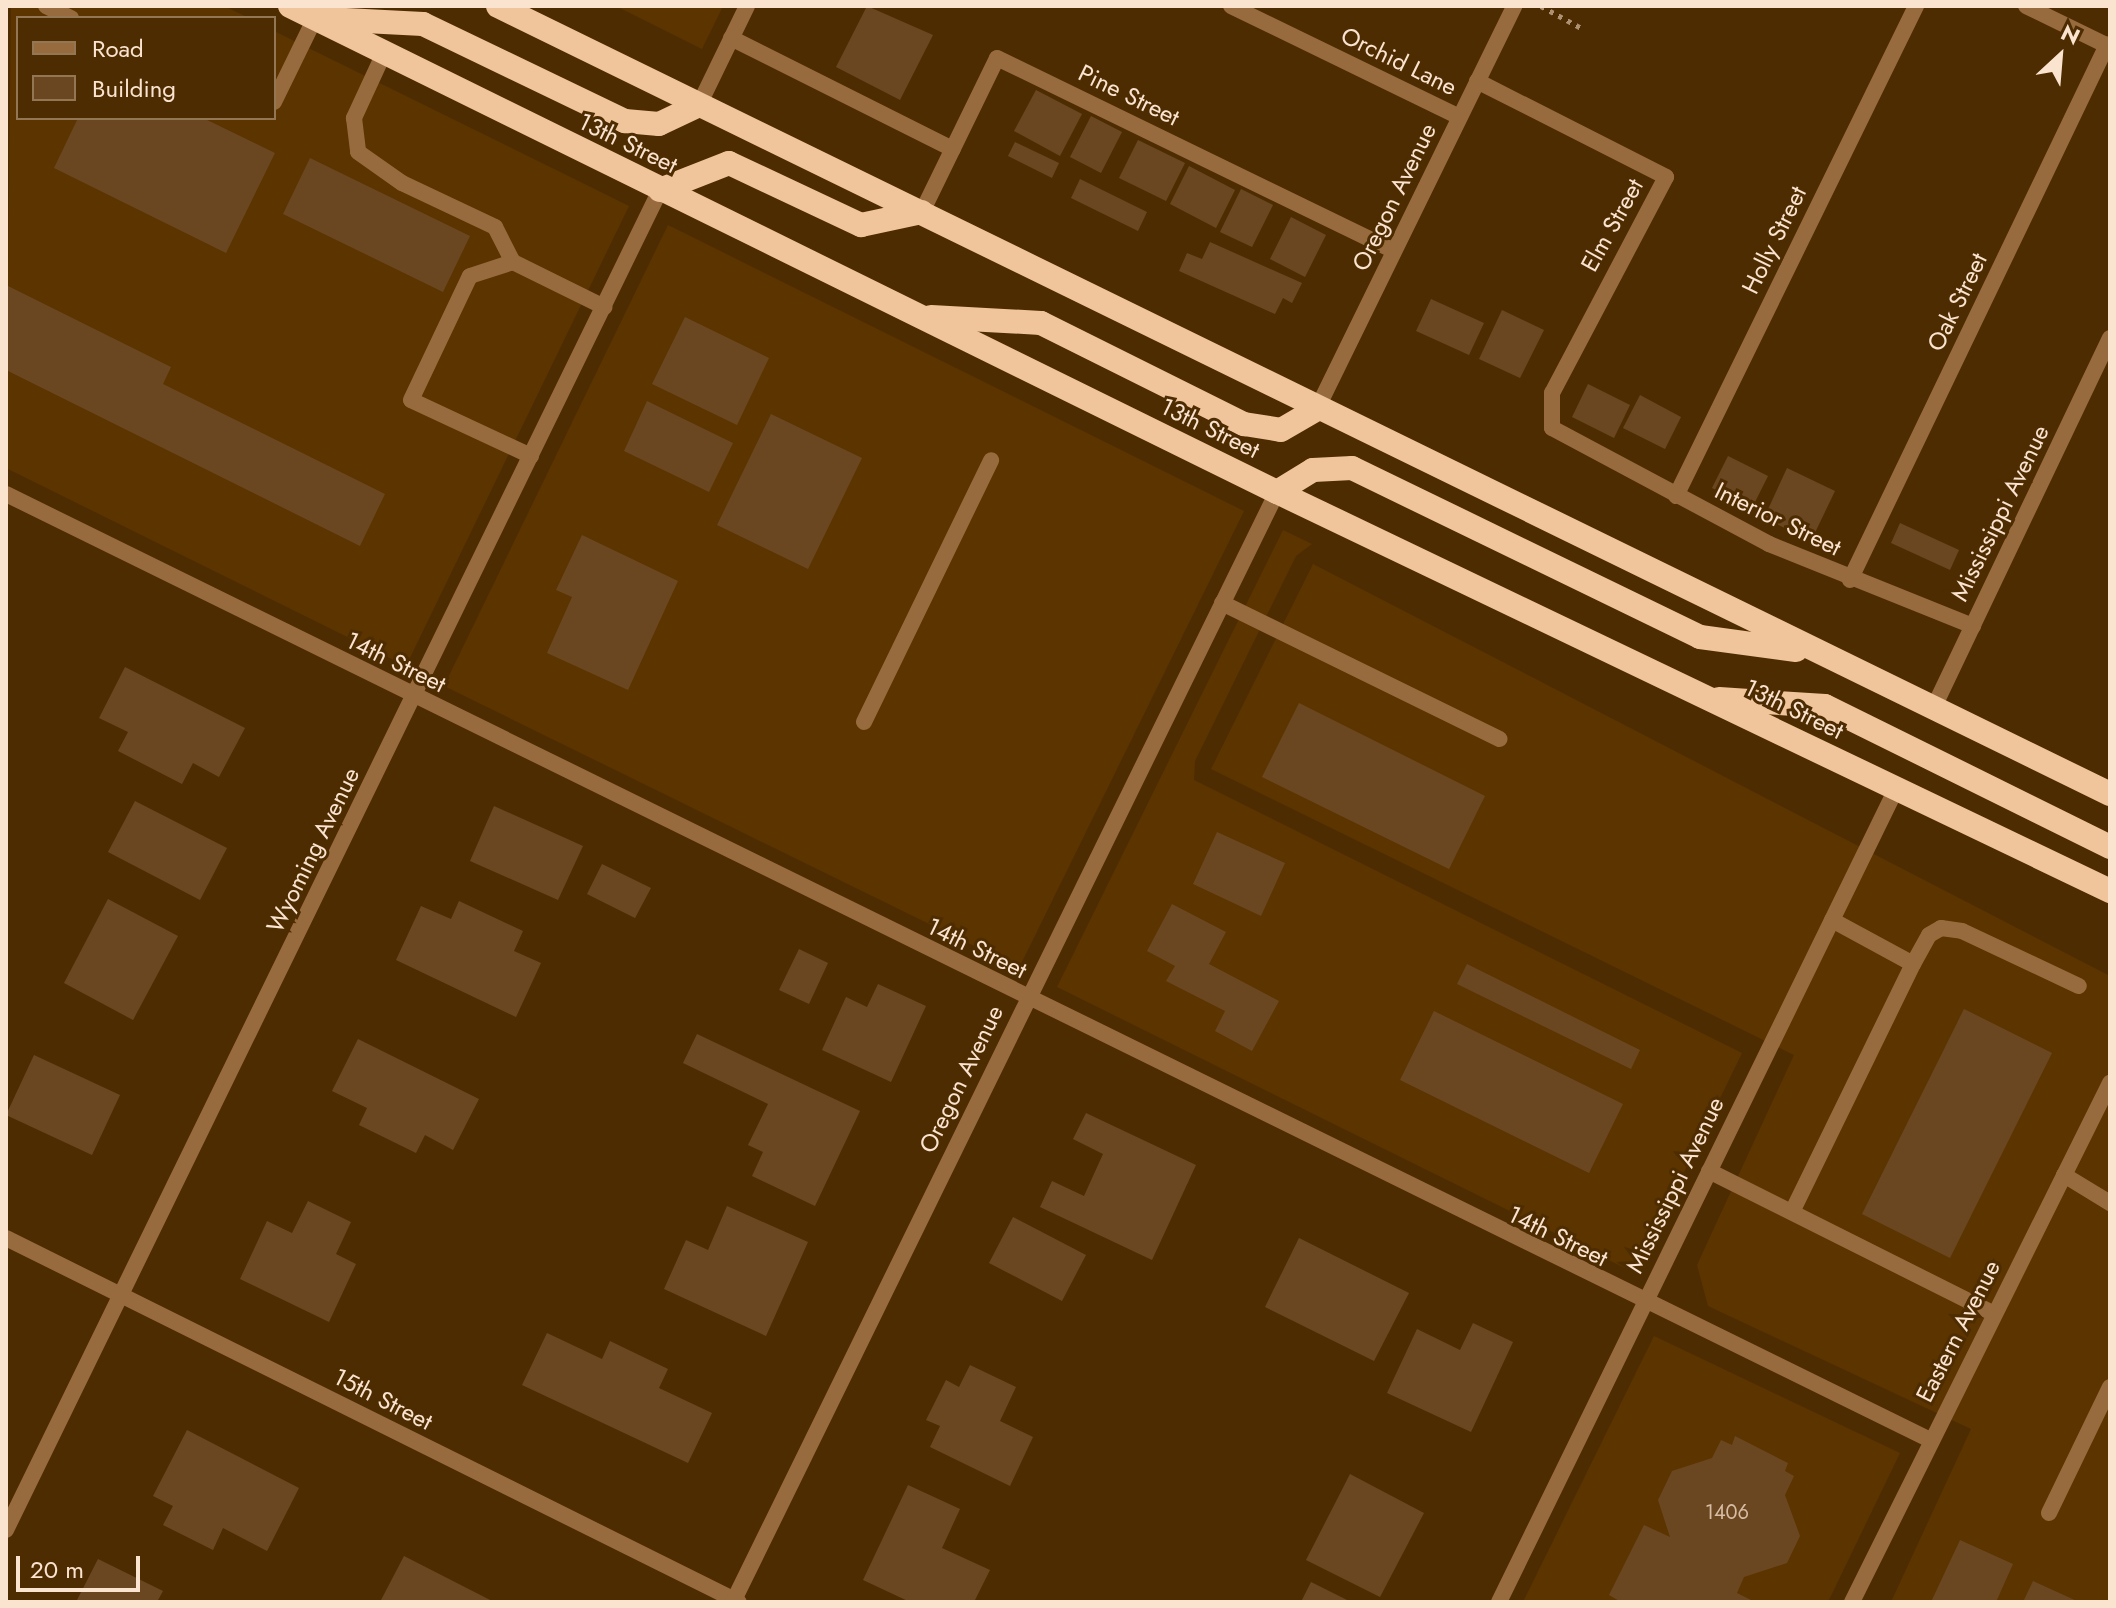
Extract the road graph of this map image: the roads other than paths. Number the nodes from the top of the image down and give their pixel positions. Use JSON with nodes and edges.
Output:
{"nodes":[{"id":1,"x":46,"y":6,"type":"edge"},
{"id":2,"x":290,"y":6,"type":"edge"},
{"id":3,"x":498,"y":6,"type":"edge"},
{"id":4,"x":747,"y":6,"type":"edge"},
{"id":5,"x":1231,"y":6,"type":"edge"},
{"id":6,"x":1514,"y":6,"type":"edge"},
{"id":7,"x":1916,"y":6,"type":"edge"},
{"id":8,"x":2026,"y":6,"type":"edge"},
{"id":9,"x":67,"y":16,"type":"edge"},
{"id":10,"x":315,"y":18,"type":"junction"},
{"id":11,"x":731,"y":38,"type":"junction"},
{"id":12,"x":2108,"y":46,"type":"edge"},
{"id":13,"x":384,"y":53,"type":"junction"},
{"id":14,"x":1477,"y":81,"type":"junction"},
{"id":15,"x":276,"y":98,"type":"edge"},
{"id":16,"x":699,"y":105,"type":"junction"},
{"id":17,"x":1460,"y":117,"type":"junction"},
{"id":18,"x":953,"y":149,"type":"junction"},
{"id":19,"x":660,"y":190,"type":"junction"},
{"id":20,"x":922,"y":212,"type":"junction"},
{"id":21,"x":1394,"y":251,"type":"junction"},
{"id":22,"x":513,"y":262,"type":"junction"},
{"id":23,"x":604,"y":307,"type":"junction"},
{"id":24,"x":920,"y":317,"type":"junction"},
{"id":25,"x":2110,"y":338,"type":"edge"},
{"id":26,"x":1317,"y":409,"type":"junction"},
{"id":27,"x":1569,"y":441,"type":"joint"},
{"id":28,"x":531,"y":456,"type":"junction"},
{"id":29,"x":991,"y":460,"type":"dead end"},
{"id":30,"x":1277,"y":492,"type":"junction"},
{"id":31,"x":6,"y":494,"type":"edge"},
{"id":32,"x":1676,"y":496,"type":"junction"},
{"id":33,"x":1850,"y":580,"type":"junction"},
{"id":34,"x":1222,"y":603,"type":"junction"},
{"id":35,"x":1973,"y":626,"type":"junction"},
{"id":36,"x":1818,"y":653,"type":"junction"},
{"id":37,"x":1704,"y":697,"type":"junction"},
{"id":38,"x":414,"y":698,"type":"junction"},
{"id":39,"x":1933,"y":709,"type":"junction"},
{"id":40,"x":864,"y":722,"type":"dead end"},
{"id":41,"x":1500,"y":739,"type":"dead end"},
{"id":42,"x":1896,"y":789,"type":"junction"},
{"id":43,"x":2110,"y":794,"type":"edge"},
{"id":44,"x":2110,"y":847,"type":"edge"},
{"id":45,"x":2110,"y":891,"type":"edge"},
{"id":46,"x":1832,"y":920,"type":"junction"},
{"id":47,"x":1913,"y":964,"type":"junction"},
{"id":48,"x":2079,"y":986,"type":"dead end"},
{"id":49,"x":1027,"y":999,"type":"junction"},
{"id":50,"x":2110,"y":1083,"type":"edge"},
{"id":51,"x":1709,"y":1171,"type":"junction"},
{"id":52,"x":2064,"y":1175,"type":"junction"},
{"id":53,"x":2110,"y":1203,"type":"edge"},
{"id":54,"x":1792,"y":1212,"type":"junction"},
{"id":55,"x":6,"y":1238,"type":"edge"},
{"id":56,"x":122,"y":1295,"type":"junction"},
{"id":57,"x":1643,"y":1305,"type":"junction"},
{"id":58,"x":1994,"y":1314,"type":"junction"},
{"id":59,"x":2110,"y":1387,"type":"edge"},
{"id":60,"x":1930,"y":1440,"type":"junction"},
{"id":61,"x":2049,"y":1513,"type":"dead end"},
{"id":62,"x":6,"y":1530,"type":"edge"},
{"id":63,"x":735,"y":1601,"type":"edge"},
{"id":64,"x":1499,"y":1602,"type":"edge"},
{"id":65,"x":1852,"y":1602,"type":"edge"}],
"edges":[{"from":1,"to":9,"type":"street"},
{"from":2,"to":10,"type":"highway","name":"13th Street"},
{"from":3,"to":16,"type":"highway"},
{"from":4,"to":11,"type":"street"},
{"from":5,"to":17,"type":"street","name":"Orchid Lane"},
{"from":6,"to":14,"type":"street","name":"Oregon Avenue"},
{"from":7,"to":32,"type":"street","name":"Holly Street"},
{"from":8,"to":12,"type":"street"},
{"from":10,"to":13,"type":"highway","name":"13th Street"},
{"from":10,"to":15,"type":"street"},
{"from":10,"to":16,"type":"highway"},
{"from":11,"to":16,"type":"street"},
{"from":11,"to":18,"type":"street"},
{"from":12,"to":33,"type":"street","name":"Oak Street"},
{"from":13,"to":19,"type":"highway","name":"13th Street"},
{"from":13,"to":22,"type":"street"},
{"from":14,"to":17,"type":"street","name":"Oregon Avenue"},
{"from":14,"to":27,"type":"street","name":"Elm Street"},
{"from":16,"to":20,"type":"highway"},
{"from":17,"to":21,"type":"street","name":"Oregon Avenue"},
{"from":18,"to":20,"type":"street","name":"Pine Street"},
{"from":18,"to":21,"type":"street","name":"Pine Street"},
{"from":19,"to":20,"type":"highway"},
{"from":19,"to":23,"type":"street","name":"Wyoming Avenue"},
{"from":19,"to":24,"type":"highway","name":"13th Street"},
{"from":20,"to":26,"type":"highway"},
{"from":21,"to":26,"type":"street","name":"Oregon Avenue"},
{"from":22,"to":23,"type":"street"},
{"from":22,"to":28,"type":"street"},
{"from":23,"to":28,"type":"street","name":"Wyoming Avenue"},
{"from":24,"to":26,"type":"highway"},
{"from":24,"to":30,"type":"highway","name":"13th Street"},
{"from":25,"to":35,"type":"street","name":"Mississippi Avenue"},
{"from":26,"to":36,"type":"highway"},
{"from":27,"to":32,"type":"street","name":"Interior Street"},
{"from":28,"to":38,"type":"street","name":"Wyoming Avenue"},
{"from":29,"to":40,"type":"street"},
{"from":30,"to":34,"type":"street","name":"Oregon Avenue"},
{"from":30,"to":36,"type":"highway"},
{"from":30,"to":37,"type":"highway","name":"13th Street"},
{"from":31,"to":38,"type":"street","name":"14th Street"},
{"from":32,"to":33,"type":"street","name":"Interior Street"},
{"from":33,"to":35,"type":"street","name":"Interior Street"},
{"from":34,"to":41,"type":"street"},
{"from":34,"to":49,"type":"street","name":"Oregon Avenue"},
{"from":35,"to":39,"type":"street","name":"Mississippi Avenue"},
{"from":36,"to":39,"type":"highway"},
{"from":37,"to":42,"type":"highway","name":"13th Street"},
{"from":37,"to":44,"type":"highway"},
{"from":38,"to":49,"type":"street","name":"14th Street"},
{"from":38,"to":56,"type":"street","name":"Wyoming Avenue"},
{"from":39,"to":43,"type":"highway"},
{"from":42,"to":45,"type":"highway","name":"13th Street"},
{"from":42,"to":46,"type":"street","name":"Mississippi Avenue"},
{"from":46,"to":47,"type":"street"},
{"from":46,"to":51,"type":"street","name":"Mississippi Avenue"},
{"from":47,"to":48,"type":"street"},
{"from":47,"to":54,"type":"street"},
{"from":49,"to":57,"type":"street","name":"14th Street"},
{"from":49,"to":63,"type":"street","name":"Oregon Avenue"},
{"from":50,"to":52,"type":"street","name":"Eastern Avenue"},
{"from":51,"to":54,"type":"street"},
{"from":51,"to":57,"type":"street","name":"Mississippi Avenue"},
{"from":52,"to":53,"type":"street"},
{"from":52,"to":58,"type":"street","name":"Eastern Avenue"},
{"from":54,"to":58,"type":"street"},
{"from":55,"to":56,"type":"street","name":"15th Street"},
{"from":56,"to":62,"type":"street","name":"Wyoming Avenue"},
{"from":56,"to":63,"type":"street","name":"15th Street"},
{"from":57,"to":60,"type":"street","name":"14th Street"},
{"from":57,"to":64,"type":"street","name":"Mississippi Avenue"},
{"from":58,"to":60,"type":"street","name":"Eastern Avenue"},
{"from":59,"to":61,"type":"street"},
{"from":60,"to":65,"type":"street","name":"Eastern Avenue"}]}
